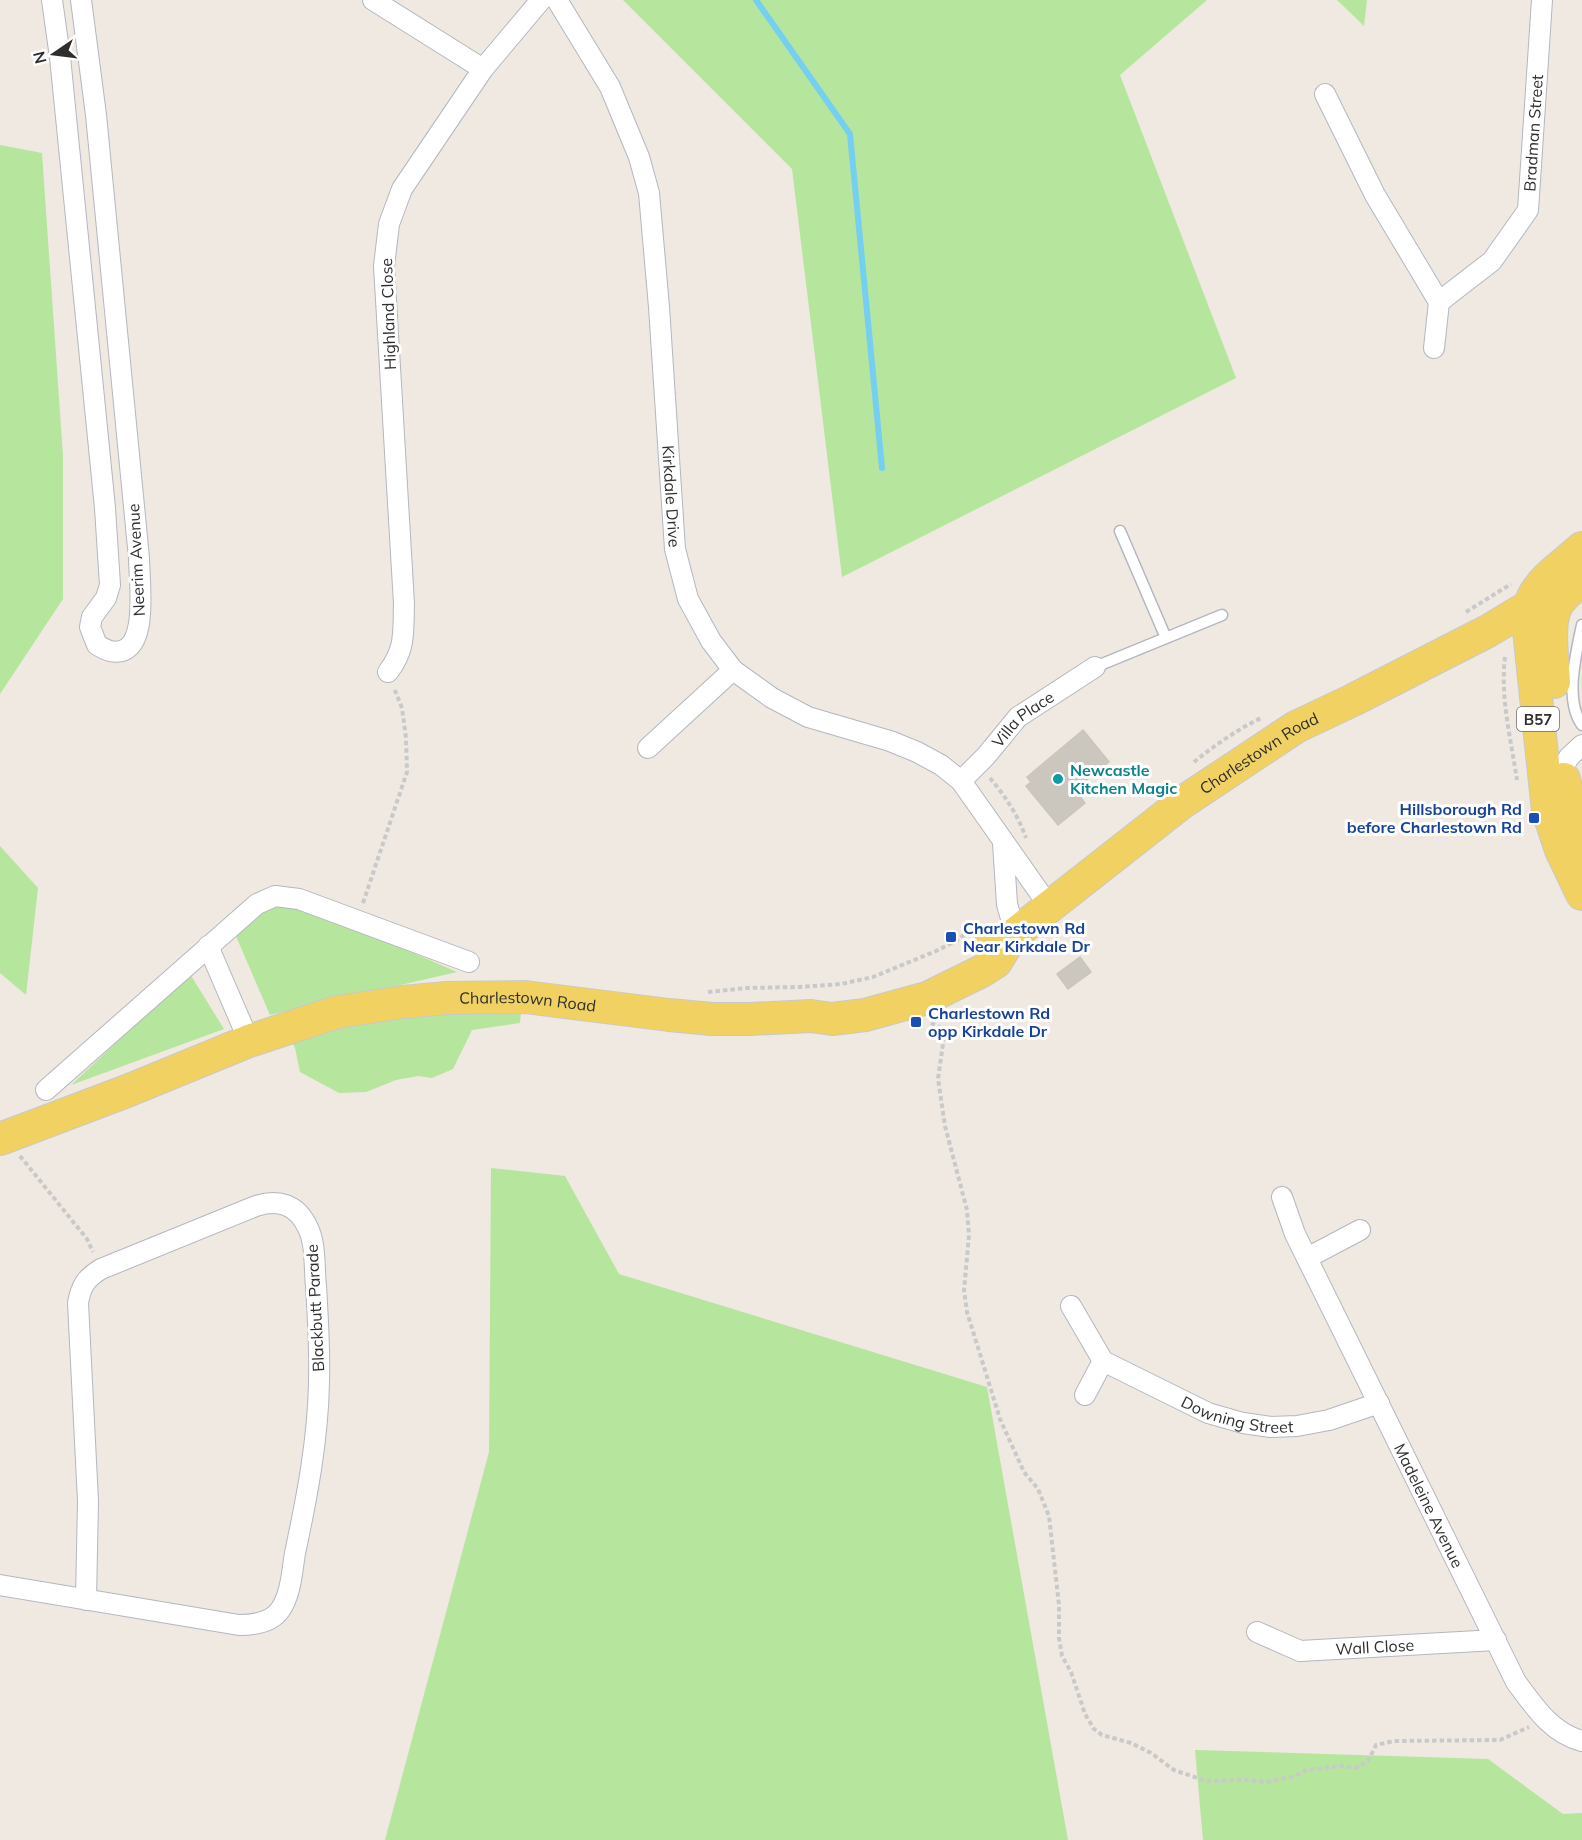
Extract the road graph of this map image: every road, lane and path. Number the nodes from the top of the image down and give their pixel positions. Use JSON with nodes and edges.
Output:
{"nodes":[{"id":1,"x":52,"y":0,"type":"edge"},
{"id":2,"x":81,"y":0,"type":"edge"},
{"id":3,"x":373,"y":0,"type":"edge"},
{"id":4,"x":541,"y":0,"type":"edge"},
{"id":5,"x":557,"y":0,"type":"edge"},
{"id":6,"x":1542,"y":0,"type":"edge"},
{"id":7,"x":483,"y":69,"type":"junction"},
{"id":8,"x":1326,"y":94,"type":"dead end"},
{"id":9,"x":1439,"y":302,"type":"junction"},
{"id":10,"x":1434,"y":348,"type":"dead end"},
{"id":11,"x":1120,"y":531,"type":"dead end"},
{"id":12,"x":1582,"y":548,"type":"edge"},
{"id":13,"x":1559,"y":596,"type":"edge"},
{"id":14,"x":1222,"y":615,"type":"dead end"},
{"id":15,"x":1582,"y":626,"type":"edge"},
{"id":16,"x":1166,"y":638,"type":"junction"},
{"id":17,"x":1095,"y":667,"type":"joint"},
{"id":18,"x":733,"y":670,"type":"junction"},
{"id":19,"x":388,"y":672,"type":"joint"},
{"id":20,"x":1582,"y":725,"type":"edge"},
{"id":21,"x":1582,"y":745,"type":"edge"},
{"id":22,"x":648,"y":748,"type":"dead end"},
{"id":23,"x":1562,"y":770,"type":"junction"},
{"id":24,"x":989,"y":777,"type":"dead end"},
{"id":25,"x":961,"y":781,"type":"junction"},
{"id":26,"x":1568,"y":836,"type":"edge"},
{"id":27,"x":1003,"y":841,"type":"junction"},
{"id":28,"x":1028,"y":843,"type":"dead end"},
{"id":29,"x":1582,"y":894,"type":"edge"},
{"id":30,"x":1049,"y":906,"type":"junction"},
{"id":31,"x":357,"y":920,"type":"junction"},
{"id":32,"x":976,"y":926,"type":"dead end"},
{"id":33,"x":1013,"y":935,"type":"junction"},
{"id":34,"x":208,"y":946,"type":"junction"},
{"id":35,"x":469,"y":963,"type":"dead end"},
{"id":36,"x":702,"y":994,"type":"dead end"},
{"id":37,"x":945,"y":1030,"type":"dead end"},
{"id":38,"x":249,"y":1041,"type":"junction"},
{"id":39,"x":46,"y":1090,"type":"dead end"},
{"id":40,"x":10,"y":1147,"type":"edge"},
{"id":41,"x":1282,"y":1197,"type":"dead end"},
{"id":42,"x":1360,"y":1230,"type":"dead end"},
{"id":43,"x":1307,"y":1258,"type":"junction"},
{"id":44,"x":101,"y":1269,"type":"junction"},
{"id":45,"x":1071,"y":1305,"type":"dead end"},
{"id":46,"x":1103,"y":1361,"type":"junction"},
{"id":47,"x":1084,"y":1395,"type":"dead end"},
{"id":48,"x":1379,"y":1403,"type":"junction"},
{"id":49,"x":0,"y":1585,"type":"edge"},
{"id":50,"x":86,"y":1599,"type":"junction"},
{"id":51,"x":1257,"y":1632,"type":"dead end"},
{"id":52,"x":1496,"y":1640,"type":"junction"},
{"id":53,"x":1543,"y":1718,"type":"junction"},
{"id":54,"x":1576,"y":1740,"type":"edge"}],
"edges":[{"from":1,"to":2,"type":"street","name":"Neerim Avenue"},
{"from":3,"to":7,"type":"street"},
{"from":4,"to":7,"type":"street","name":"Highland Close"},
{"from":5,"to":18,"type":"street","name":"Kirkdale Drive"},
{"from":6,"to":9,"type":"street","name":"Bradman Street"},
{"from":7,"to":19,"type":"street","name":"Highland Close"},
{"from":8,"to":9,"type":"street"},
{"from":9,"to":10,"type":"street"},
{"from":11,"to":16,"type":"lane"},
{"from":12,"to":13,"type":"main road","name":"Charlestown Road","number":"B57"},
{"from":13,"to":23,"type":"main road","number":"B57"},
{"from":13,"to":26,"type":"main road","number":"B57"},
{"from":13,"to":30,"type":"main road","name":"Charlestown Road"},
{"from":14,"to":16,"type":"lane"},
{"from":15,"to":20,"type":"lane"},
{"from":16,"to":17,"type":"lane"},
{"from":17,"to":25,"type":"street","name":"Villa Place"},
{"from":18,"to":22,"type":"street"},
{"from":18,"to":25,"type":"street","name":"Kirkdale Drive"},
{"from":19,"to":31,"type":"path"},
{"from":21,"to":23,"type":"street"},
{"from":23,"to":26,"type":"main road","number":"B57"},
{"from":24,"to":28,"type":"path"},
{"from":25,"to":27,"type":"street","name":"Kirkdale Drive"},
{"from":26,"to":29,"type":"main road","number":"B57"},
{"from":27,"to":30,"type":"street","name":"Kirkdale Drive"},
{"from":27,"to":33,"type":"street"},
{"from":30,"to":33,"type":"main road","name":"Charlestown Road"},
{"from":31,"to":34,"type":"street"},
{"from":31,"to":35,"type":"street"},
{"from":32,"to":36,"type":"path"},
{"from":33,"to":38,"type":"main road","name":"Charlestown Road"},
{"from":34,"to":38,"type":"street"},
{"from":34,"to":39,"type":"street"},
{"from":37,"to":53,"type":"path"},
{"from":38,"to":40,"type":"main road","name":"Charlestown Road"},
{"from":40,"to":44,"type":"path"},
{"from":41,"to":43,"type":"street","name":"Madeleine Avenue"},
{"from":42,"to":43,"type":"street"},
{"from":43,"to":48,"type":"street","name":"Madeleine Avenue"},
{"from":44,"to":50,"type":"street","name":"Blackbutt Parade"},
{"from":44,"to":50,"type":"street","name":"Blackbutt Parade"},
{"from":45,"to":46,"type":"street"},
{"from":46,"to":47,"type":"street"},
{"from":46,"to":48,"type":"street","name":"Downing Street"},
{"from":48,"to":52,"type":"street","name":"Madeleine Avenue"},
{"from":49,"to":50,"type":"street","name":"Blackbutt Parade"},
{"from":51,"to":52,"type":"street","name":"Wall Close"},
{"from":52,"to":53,"type":"street","name":"Madeleine Avenue"},
{"from":53,"to":54,"type":"street","name":"Madeleine Avenue"}]}
